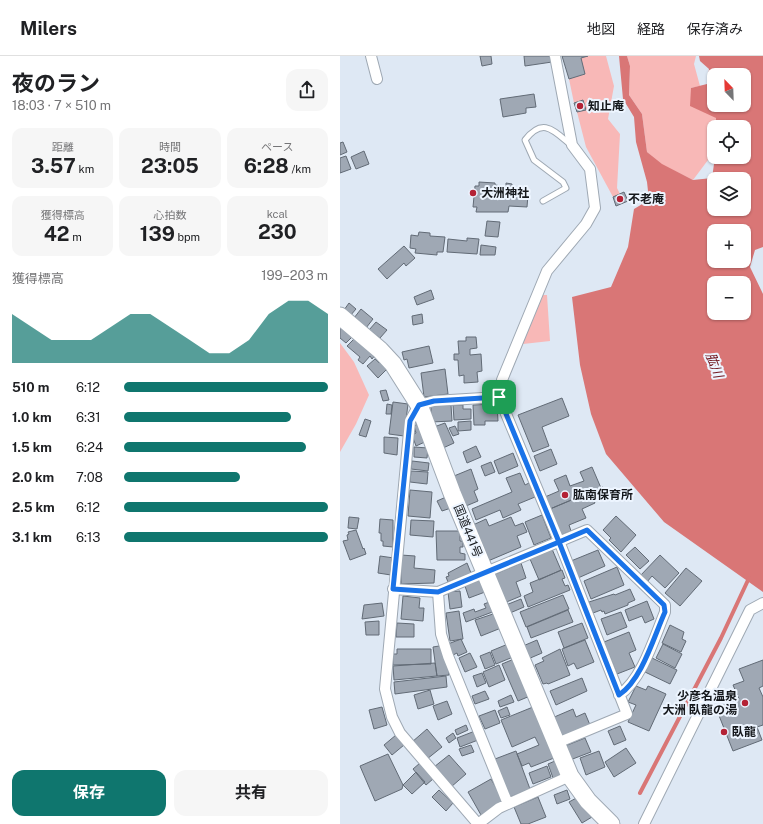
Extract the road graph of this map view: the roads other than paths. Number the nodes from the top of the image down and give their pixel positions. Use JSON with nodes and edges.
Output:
{"nodes":[{"id":1,"x":371,"y":56,"type":"edge"},
{"id":2,"x":555,"y":56,"type":"edge"},
{"id":3,"x":377,"y":80,"type":"dead end"},
{"id":4,"x":572,"y":145,"type":"junction"},
{"id":5,"x":543,"y":201,"type":"dead end"},
{"id":6,"x":340,"y":316,"type":"edge"},
{"id":7,"x":499,"y":397,"type":"junction"},
{"id":8,"x":419,"y":405,"type":"junction"},
{"id":9,"x":559,"y":542,"type":"junction"},
{"id":10,"x":485,"y":572,"type":"junction"},
{"id":11,"x":393,"y":589,"type":"junction"},
{"id":12,"x":438,"y":592,"type":"junction"},
{"id":13,"x":763,"y":603,"type":"edge"},
{"id":14,"x":619,"y":695,"type":"junction"},
{"id":15,"x":557,"y":743,"type":"junction"},
{"id":16,"x":570,"y":776,"type":"junction"},
{"id":17,"x":508,"y":804,"type":"junction"},
{"id":18,"x":478,"y":824,"type":"edge"},
{"id":19,"x":610,"y":824,"type":"edge"},
{"id":20,"x":644,"y":824,"type":"edge"}],
"edges":[{"from":1,"to":3,"type":"street"},
{"from":2,"to":4,"type":"street"},
{"from":4,"to":5,"type":"lane"},
{"from":4,"to":7,"type":"street"},
{"from":6,"to":8,"type":"highway","name":"国道441号"},
{"from":7,"to":8,"type":"street"},
{"from":7,"to":9,"type":"street"},
{"from":8,"to":10,"type":"highway","name":"国道441号"},
{"from":8,"to":11,"type":"street"},
{"from":9,"to":10,"type":"street"},
{"from":9,"to":14,"type":"street"},
{"from":9,"to":14,"type":"street"},
{"from":10,"to":12,"type":"street"},
{"from":10,"to":15,"type":"highway","name":"国道441号"},
{"from":11,"to":12,"type":"street"},
{"from":11,"to":18,"type":"street"},
{"from":12,"to":17,"type":"street"},
{"from":13,"to":20,"type":"street"},
{"from":14,"to":15,"type":"street"},
{"from":15,"to":16,"type":"highway","name":"国道441号"},
{"from":16,"to":17,"type":"street"},
{"from":16,"to":19,"type":"highway","name":"国道441号"},
{"from":17,"to":18,"type":"street"}]}
